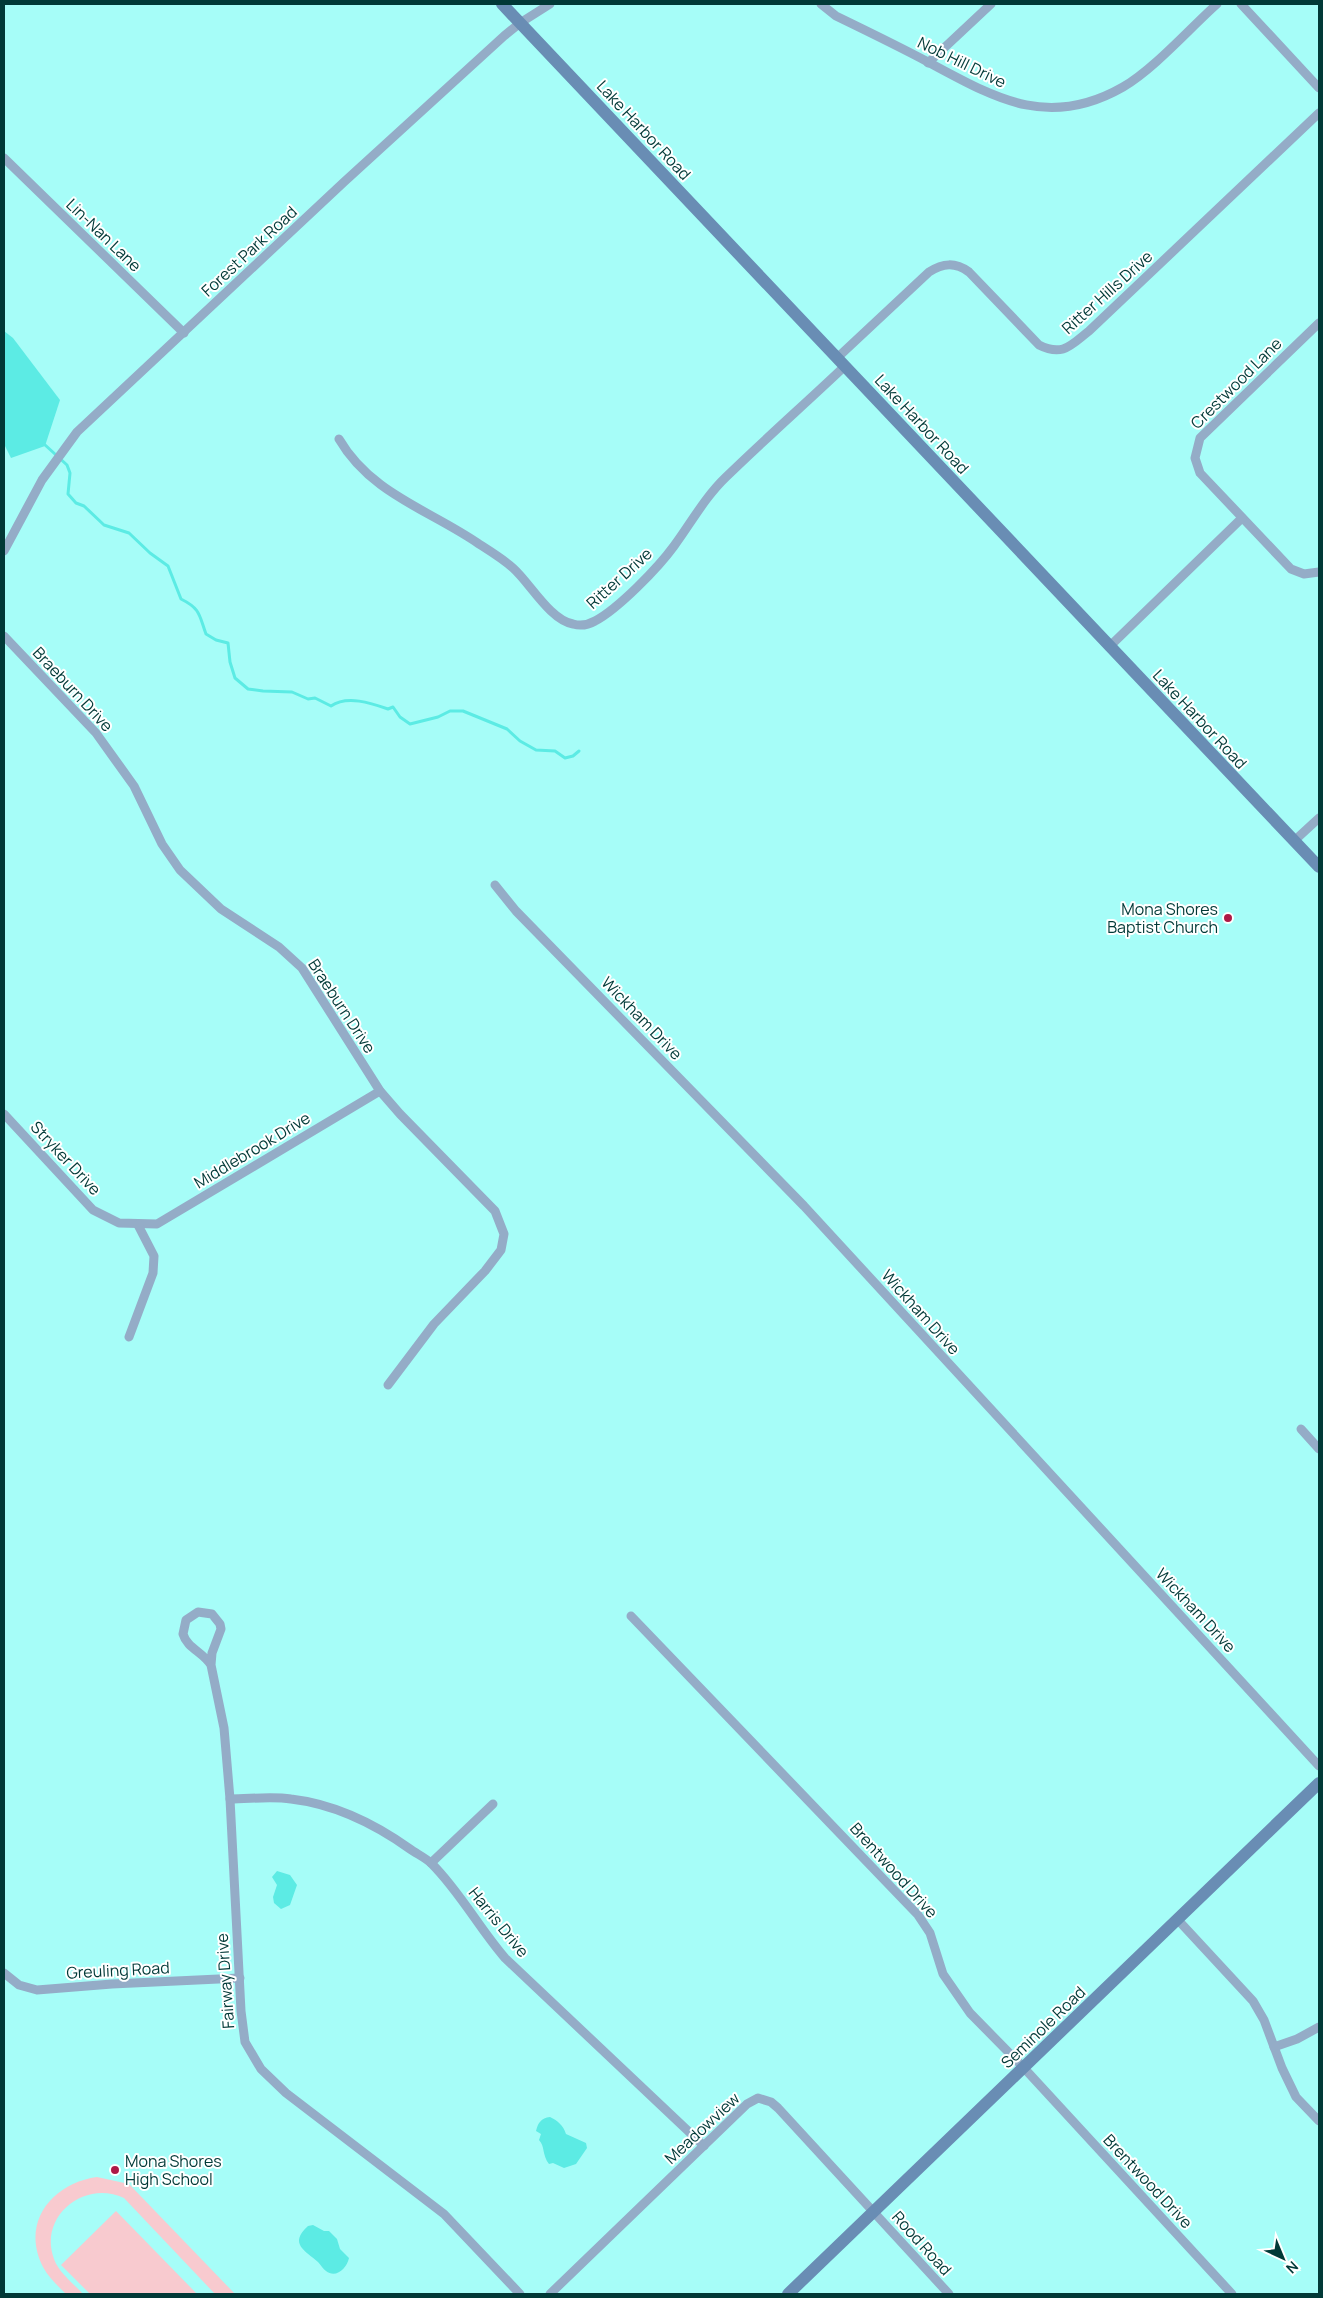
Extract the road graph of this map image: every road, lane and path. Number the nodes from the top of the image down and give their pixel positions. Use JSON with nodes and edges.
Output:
{"nodes":[{"id":1,"x":502,"y":4,"type":"edge"},
{"id":2,"x":550,"y":4,"type":"edge"},
{"id":3,"x":821,"y":4,"type":"edge"},
{"id":4,"x":991,"y":4,"type":"edge"},
{"id":5,"x":1217,"y":4,"type":"edge"},
{"id":6,"x":1241,"y":4,"type":"edge"},
{"id":7,"x":520,"y":23,"type":"junction"},
{"id":8,"x":928,"y":62,"type":"junction"},
{"id":9,"x":1319,"y":88,"type":"edge"},
{"id":10,"x":1319,"y":113,"type":"edge"},
{"id":11,"x":4,"y":158,"type":"edge"},
{"id":12,"x":1319,"y":323,"type":"edge"},
{"id":13,"x":184,"y":332,"type":"junction"},
{"id":14,"x":841,"y":362,"type":"junction"},
{"id":15,"x":339,"y":439,"type":"dead end"},
{"id":16,"x":1242,"y":518,"type":"junction"},
{"id":17,"x":4,"y":551,"type":"edge"},
{"id":18,"x":1319,"y":572,"type":"edge"},
{"id":19,"x":4,"y":636,"type":"edge"},
{"id":20,"x":1109,"y":647,"type":"junction"},
{"id":21,"x":1319,"y":818,"type":"edge"},
{"id":22,"x":1294,"y":842,"type":"junction"},
{"id":23,"x":1319,"y":867,"type":"edge"},
{"id":24,"x":495,"y":885,"type":"dead end"},
{"id":25,"x":380,"y":1092,"type":"junction"},
{"id":26,"x":4,"y":1114,"type":"edge"},
{"id":27,"x":138,"y":1225,"type":"junction"},
{"id":28,"x":129,"y":1337,"type":"dead end"},
{"id":29,"x":388,"y":1385,"type":"dead end"},
{"id":30,"x":1301,"y":1429,"type":"dead end"},
{"id":31,"x":1319,"y":1449,"type":"edge"},
{"id":32,"x":631,"y":1616,"type":"dead end"},
{"id":33,"x":211,"y":1664,"type":"junction"},
{"id":34,"x":1319,"y":1766,"type":"edge"},
{"id":35,"x":1319,"y":1783,"type":"edge"},
{"id":36,"x":230,"y":1799,"type":"junction"},
{"id":37,"x":493,"y":1804,"type":"dead end"},
{"id":38,"x":430,"y":1863,"type":"junction"},
{"id":39,"x":1178,"y":1920,"type":"junction"},
{"id":40,"x":4,"y":1973,"type":"edge"},
{"id":41,"x":240,"y":1978,"type":"junction"},
{"id":42,"x":1319,"y":2027,"type":"edge"},
{"id":43,"x":1274,"y":2047,"type":"junction"},
{"id":44,"x":1024,"y":2068,"type":"junction"},
{"id":45,"x":1319,"y":2121,"type":"edge"},
{"id":46,"x":704,"y":2146,"type":"junction"},
{"id":47,"x":873,"y":2212,"type":"junction"},
{"id":48,"x":520,"y":2294,"type":"edge"},
{"id":49,"x":550,"y":2294,"type":"edge"},
{"id":50,"x":788,"y":2294,"type":"edge"},
{"id":51,"x":949,"y":2294,"type":"edge"},
{"id":52,"x":1232,"y":2294,"type":"edge"}],
"edges":[{"from":1,"to":7,"type":"street","name":"Lake Harbor Road"},
{"from":2,"to":7,"type":"street","name":"Forest Park Road"},
{"from":3,"to":8,"type":"street","name":"Nob Hill Drive"},
{"from":4,"to":8,"type":"street"},
{"from":5,"to":8,"type":"street","name":"Nob Hill Drive"},
{"from":6,"to":9,"type":"street"},
{"from":7,"to":13,"type":"street","name":"Forest Park Road"},
{"from":7,"to":14,"type":"street","name":"Lake Harbor Road"},
{"from":10,"to":14,"type":"street","name":"Ritter Hills Drive"},
{"from":11,"to":13,"type":"street","name":"Lin-Nan Lane"},
{"from":12,"to":16,"type":"street","name":"Crestwood Lane"},
{"from":13,"to":17,"type":"street","name":"Forest Park Road"},
{"from":14,"to":15,"type":"street","name":"Ritter Drive"},
{"from":14,"to":20,"type":"street","name":"Lake Harbor Road"},
{"from":16,"to":18,"type":"street","name":"Crestwood Lane"},
{"from":16,"to":20,"type":"street"},
{"from":19,"to":25,"type":"street","name":"Braeburn Drive"},
{"from":20,"to":22,"type":"street","name":"Lake Harbor Road"},
{"from":21,"to":22,"type":"street"},
{"from":22,"to":23,"type":"street","name":"Lake Harbor Road"},
{"from":24,"to":34,"type":"street","name":"Wickham Drive"},
{"from":25,"to":27,"type":"street","name":"Middlebrook Drive"},
{"from":25,"to":29,"type":"street","name":"Braeburn Drive"},
{"from":26,"to":27,"type":"street","name":"Stryker Drive"},
{"from":27,"to":28,"type":"street"},
{"from":30,"to":31,"type":"street"},
{"from":32,"to":44,"type":"street","name":"Brentwood Drive"},
{"from":33,"to":33,"type":"street","name":"Fairway Drive"},
{"from":33,"to":36,"type":"street","name":"Fairway Drive"},
{"from":35,"to":39,"type":"street","name":"Seminole Road"},
{"from":36,"to":38,"type":"street","name":"Harris Drive"},
{"from":36,"to":41,"type":"street","name":"Fairway Drive"},
{"from":37,"to":38,"type":"street"},
{"from":38,"to":46,"type":"street","name":"Harris Drive"},
{"from":39,"to":43,"type":"street"},
{"from":39,"to":44,"type":"street","name":"Seminole Road"},
{"from":40,"to":41,"type":"street","name":"Greuling Road"},
{"from":41,"to":48,"type":"street","name":"Fairway Drive"},
{"from":42,"to":43,"type":"street"},
{"from":43,"to":45,"type":"street"},
{"from":44,"to":47,"type":"street","name":"Seminole Road"},
{"from":44,"to":52,"type":"street","name":"Brentwood Drive"},
{"from":46,"to":47,"type":"street","name":"Meadowview"},
{"from":46,"to":49,"type":"street","name":"Meadowview"},
{"from":47,"to":50,"type":"street","name":"Seminole Road"},
{"from":47,"to":51,"type":"street","name":"Rood Road"}]}
